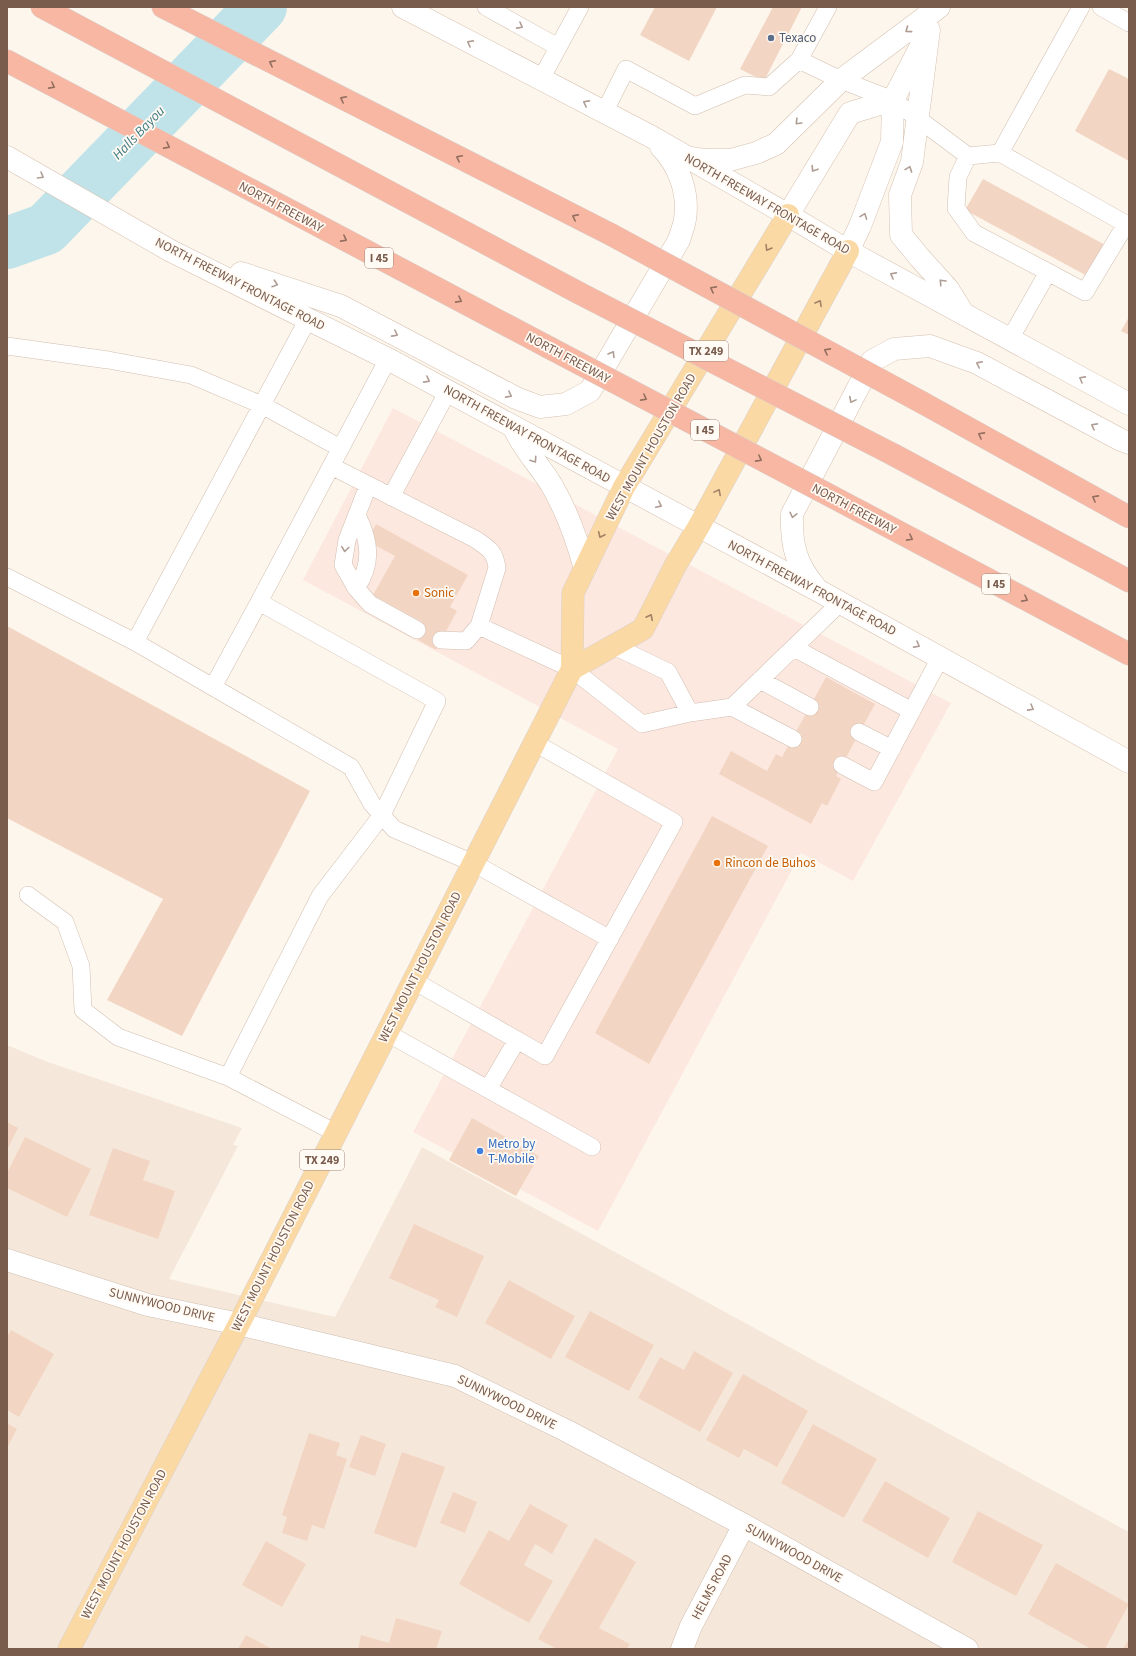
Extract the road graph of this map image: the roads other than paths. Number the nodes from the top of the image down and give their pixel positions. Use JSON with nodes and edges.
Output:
{"nodes":[{"id":1,"x":163,"y":7,"type":"edge"},
{"id":2,"x":403,"y":7,"type":"edge"},
{"id":3,"x":486,"y":7,"type":"edge"},
{"id":4,"x":580,"y":7,"type":"edge"},
{"id":5,"x":828,"y":7,"type":"edge"},
{"id":6,"x":939,"y":7,"type":"edge"},
{"id":7,"x":944,"y":7,"type":"edge"},
{"id":8,"x":1081,"y":7,"type":"edge"},
{"id":9,"x":1100,"y":7,"type":"edge"},
{"id":10,"x":44,"y":8,"type":"edge"},
{"id":11,"x":1129,"y":23,"type":"edge"},
{"id":12,"x":929,"y":30,"type":"junction"},
{"id":13,"x":558,"y":46,"type":"junction"},
{"id":14,"x":799,"y":60,"type":"junction"},
{"id":15,"x":12,"y":64,"type":"edge"},
{"id":16,"x":541,"y":79,"type":"junction"},
{"id":17,"x":841,"y":80,"type":"junction"},
{"id":18,"x":893,"y":100,"type":"junction"},
{"id":19,"x":604,"y":113,"type":"junction"},
{"id":20,"x":918,"y":119,"type":"junction"},
{"id":21,"x":652,"y":137,"type":"junction"},
{"id":22,"x":1000,"y":153,"type":"junction"},
{"id":23,"x":681,"y":155,"type":"junction"},
{"id":24,"x":968,"y":156,"type":"junction"},
{"id":25,"x":7,"y":157,"type":"edge"},
{"id":26,"x":788,"y":215,"type":"junction"},
{"id":27,"x":171,"y":251,"type":"junction"},
{"id":28,"x":848,"y":251,"type":"junction"},
{"id":29,"x":1048,"y":272,"type":"junction"},
{"id":30,"x":964,"y":314,"type":"junction"},
{"id":31,"x":308,"y":319,"type":"junction"},
{"id":32,"x":1010,"y":339,"type":"junction"},
{"id":33,"x":7,"y":346,"type":"edge"},
{"id":34,"x":388,"y":359,"type":"junction"},
{"id":35,"x":448,"y":391,"type":"junction"},
{"id":36,"x":1129,"y":404,"type":"edge"},
{"id":37,"x":262,"y":405,"type":"junction"},
{"id":38,"x":514,"y":427,"type":"junction"},
{"id":39,"x":1129,"y":443,"type":"edge"},
{"id":40,"x":340,"y":448,"type":"junction"},
{"id":41,"x":331,"y":466,"type":"junction"},
{"id":42,"x":368,"y":486,"type":"junction"},
{"id":43,"x":624,"y":487,"type":"junction"},
{"id":44,"x":391,"y":497,"type":"junction"},
{"id":45,"x":356,"y":515,"type":"junction"},
{"id":46,"x":1129,"y":517,"type":"edge"},
{"id":47,"x":699,"y":526,"type":"junction"},
{"id":48,"x":585,"y":569,"type":"junction"},
{"id":49,"x":7,"y":577,"type":"edge"},
{"id":50,"x":1129,"y":581,"type":"edge"},
{"id":51,"x":356,"y":588,"type":"junction"},
{"id":52,"x":819,"y":591,"type":"junction"},
{"id":53,"x":259,"y":602,"type":"junction"},
{"id":54,"x":840,"y":603,"type":"junction"},
{"id":55,"x":480,"y":626,"type":"junction"},
{"id":56,"x":417,"y":630,"type":"dead end"},
{"id":57,"x":441,"y":640,"type":"dead end"},
{"id":58,"x":135,"y":642,"type":"junction"},
{"id":59,"x":614,"y":646,"type":"junction"},
{"id":60,"x":794,"y":648,"type":"junction"},
{"id":61,"x":1129,"y":654,"type":"edge"},
{"id":62,"x":940,"y":658,"type":"junction"},
{"id":63,"x":572,"y":669,"type":"junction"},
{"id":64,"x":760,"y":680,"type":"junction"},
{"id":65,"x":213,"y":687,"type":"junction"},
{"id":66,"x":732,"y":707,"type":"junction"},
{"id":67,"x":810,"y":707,"type":"dead end"},
{"id":68,"x":912,"y":711,"type":"junction"},
{"id":69,"x":690,"y":713,"type":"junction"},
{"id":70,"x":859,"y":732,"type":"dead end"},
{"id":71,"x":793,"y":739,"type":"dead end"},
{"id":72,"x":535,"y":743,"type":"junction"},
{"id":73,"x":892,"y":749,"type":"junction"},
{"id":74,"x":1129,"y":762,"type":"edge"},
{"id":75,"x":842,"y":765,"type":"dead end"},
{"id":76,"x":382,"y":815,"type":"junction"},
{"id":77,"x":473,"y":864,"type":"junction"},
{"id":78,"x":28,"y":895,"type":"dead end"},
{"id":79,"x":610,"y":939,"type":"junction"},
{"id":80,"x":414,"y":981,"type":"junction"},
{"id":81,"x":387,"y":1033,"type":"junction"},
{"id":82,"x":517,"y":1040,"type":"junction"},
{"id":83,"x":228,"y":1077,"type":"junction"},
{"id":84,"x":488,"y":1089,"type":"junction"},
{"id":85,"x":336,"y":1133,"type":"junction"},
{"id":86,"x":592,"y":1147,"type":"dead end"},
{"id":87,"x":7,"y":1260,"type":"edge"},
{"id":88,"x":239,"y":1324,"type":"junction"},
{"id":89,"x":744,"y":1525,"type":"junction"},
{"id":90,"x":69,"y":1649,"type":"edge"},
{"id":91,"x":682,"y":1649,"type":"edge"},
{"id":92,"x":967,"y":1649,"type":"edge"}],
"edges":[{"from":46,"to":1,"type":"highway","one_way":true,"bridge":true},
{"from":16,"to":2,"type":"main road","name":"NORTH FREEWAY FRONTAGE ROAD","one_way":true},
{"from":3,"to":13,"type":"lane","one_way":true},
{"from":4,"to":13,"type":"lane"},
{"from":5,"to":14,"type":"lane"},
{"from":6,"to":17,"type":"main road","one_way":true},
{"from":7,"to":12,"type":"main road"},
{"from":8,"to":22,"type":"lane"},
{"from":9,"to":11,"type":"lane"},
{"from":10,"to":50,"type":"highway","bridge":true},
{"from":12,"to":18,"type":"main road"},
{"from":12,"to":20,"type":"main road"},
{"from":13,"to":16,"type":"lane"},
{"from":14,"to":17,"type":"lane"},
{"from":14,"to":19,"type":"lane"},
{"from":15,"to":61,"type":"highway","name":"NORTH FREEWAY","number":"I 45","one_way":true,"bridge":true},
{"from":19,"to":16,"type":"main road","name":"NORTH FREEWAY FRONTAGE ROAD","one_way":true},
{"from":17,"to":18,"type":"lane"},
{"from":17,"to":23,"type":"main road","one_way":true},
{"from":18,"to":20,"type":"lane"},
{"from":18,"to":26,"type":"main road","name":"WEST MOUNT HOUSTON ROAD","one_way":true},
{"from":28,"to":18,"type":"main road","one_way":true},
{"from":19,"to":21,"type":"main road","name":"NORTH FREEWAY FRONTAGE ROAD"},
{"from":20,"to":24,"type":"lane"},
{"from":30,"to":20,"type":"main road","one_way":true},
{"from":21,"to":23,"type":"main road","name":"NORTH FREEWAY FRONTAGE ROAD"},
{"from":27,"to":21,"type":"main road","one_way":true},
{"from":22,"to":24,"type":"lane"},
{"from":22,"to":29,"type":"lane"},
{"from":23,"to":26,"type":"main road","name":"NORTH FREEWAY FRONTAGE ROAD"},
{"from":24,"to":29,"type":"lane"},
{"from":25,"to":27,"type":"main road","name":"NORTH FREEWAY FRONTAGE ROAD","one_way":true},
{"from":26,"to":28,"type":"main road","name":"NORTH FREEWAY FRONTAGE ROAD"},
{"from":26,"to":43,"type":"main road","name":"WEST MOUNT HOUSTON ROAD","number":"TX 249","one_way":true},
{"from":27,"to":31,"type":"main road","name":"NORTH FREEWAY FRONTAGE ROAD"},
{"from":30,"to":28,"type":"main road","name":"NORTH FREEWAY FRONTAGE ROAD","one_way":true},
{"from":47,"to":28,"type":"main road","one_way":true},
{"from":29,"to":32,"type":"lane"},
{"from":30,"to":32,"type":"main road","name":"NORTH FREEWAY FRONTAGE ROAD"},
{"from":31,"to":34,"type":"main road","name":"NORTH FREEWAY FRONTAGE ROAD"},
{"from":31,"to":37,"type":"lane"},
{"from":36,"to":32,"type":"main road","name":"NORTH FREEWAY FRONTAGE ROAD","one_way":true},
{"from":33,"to":37,"type":"lane"},
{"from":34,"to":35,"type":"main road","name":"NORTH FREEWAY FRONTAGE ROAD","one_way":true},
{"from":34,"to":40,"type":"lane"},
{"from":35,"to":38,"type":"main road","name":"NORTH FREEWAY FRONTAGE ROAD"},
{"from":35,"to":44,"type":"lane"},
{"from":37,"to":40,"type":"lane"},
{"from":37,"to":58,"type":"lane"},
{"from":38,"to":43,"type":"main road","name":"NORTH FREEWAY FRONTAGE ROAD"},
{"from":38,"to":48,"type":"main road","one_way":true},
{"from":39,"to":52,"type":"main road","one_way":true},
{"from":40,"to":41,"type":"lane"},
{"from":41,"to":42,"type":"lane"},
{"from":41,"to":53,"type":"lane"},
{"from":42,"to":44,"type":"lane"},
{"from":42,"to":45,"type":"lane"},
{"from":43,"to":47,"type":"main road","name":"NORTH FREEWAY FRONTAGE ROAD","one_way":true},
{"from":43,"to":48,"type":"main road","name":"WEST MOUNT HOUSTON ROAD","number":"TX 249","one_way":true},
{"from":44,"to":55,"type":"lane"},
{"from":45,"to":51,"type":"lane"},
{"from":45,"to":51,"type":"lane","one_way":true},
{"from":47,"to":52,"type":"main road","name":"NORTH FREEWAY FRONTAGE ROAD"},
{"from":59,"to":47,"type":"main road","one_way":true},
{"from":48,"to":63,"type":"main road","name":"WEST MOUNT HOUSTON ROAD","number":"TX 249"},
{"from":49,"to":58,"type":"lane"},
{"from":51,"to":56,"type":"lane"},
{"from":52,"to":54,"type":"main road","name":"NORTH FREEWAY FRONTAGE ROAD"},
{"from":53,"to":65,"type":"lane"},
{"from":53,"to":76,"type":"lane"},
{"from":54,"to":60,"type":"lane"},
{"from":54,"to":62,"type":"main road","name":"NORTH FREEWAY FRONTAGE ROAD","one_way":true},
{"from":55,"to":57,"type":"lane"},
{"from":55,"to":63,"type":"lane"},
{"from":58,"to":65,"type":"lane"},
{"from":59,"to":63,"type":"main road"},
{"from":59,"to":69,"type":"lane"},
{"from":60,"to":64,"type":"lane"},
{"from":60,"to":68,"type":"lane"},
{"from":62,"to":68,"type":"lane"},
{"from":62,"to":74,"type":"main road","name":"NORTH FREEWAY FRONTAGE ROAD","one_way":true},
{"from":63,"to":69,"type":"lane"},
{"from":63,"to":72,"type":"main road","name":"WEST MOUNT HOUSTON ROAD","number":"TX 249"},
{"from":64,"to":66,"type":"lane"},
{"from":64,"to":67,"type":"lane"},
{"from":65,"to":76,"type":"lane"},
{"from":66,"to":69,"type":"lane"},
{"from":66,"to":71,"type":"lane"},
{"from":68,"to":73,"type":"lane"},
{"from":70,"to":73,"type":"lane"},
{"from":72,"to":77,"type":"main road","name":"WEST MOUNT HOUSTON ROAD","number":"TX 249"},
{"from":72,"to":79,"type":"lane"},
{"from":73,"to":75,"type":"lane"},
{"from":76,"to":77,"type":"lane"},
{"from":76,"to":83,"type":"lane"},
{"from":77,"to":79,"type":"lane"},
{"from":77,"to":80,"type":"main road","name":"WEST MOUNT HOUSTON ROAD","number":"TX 249"},
{"from":78,"to":83,"type":"lane"},
{"from":79,"to":82,"type":"lane"},
{"from":80,"to":81,"type":"main road","name":"WEST MOUNT HOUSTON ROAD","number":"TX 249"},
{"from":80,"to":82,"type":"lane"},
{"from":81,"to":84,"type":"lane"},
{"from":81,"to":85,"type":"main road","name":"WEST MOUNT HOUSTON ROAD","number":"TX 249"},
{"from":82,"to":84,"type":"lane"},
{"from":83,"to":85,"type":"lane"},
{"from":84,"to":86,"type":"lane"},
{"from":85,"to":88,"type":"main road","name":"WEST MOUNT HOUSTON ROAD","number":"TX 249"},
{"from":87,"to":88,"type":"main road","name":"SUNNYWOOD DRIVE"},
{"from":88,"to":89,"type":"main road","name":"SUNNYWOOD DRIVE"},
{"from":88,"to":90,"type":"main road","name":"WEST MOUNT HOUSTON ROAD","number":"TX 249"},
{"from":89,"to":91,"type":"main road","name":"HELMS ROAD"},
{"from":89,"to":92,"type":"main road","name":"SUNNYWOOD DRIVE"}]}
